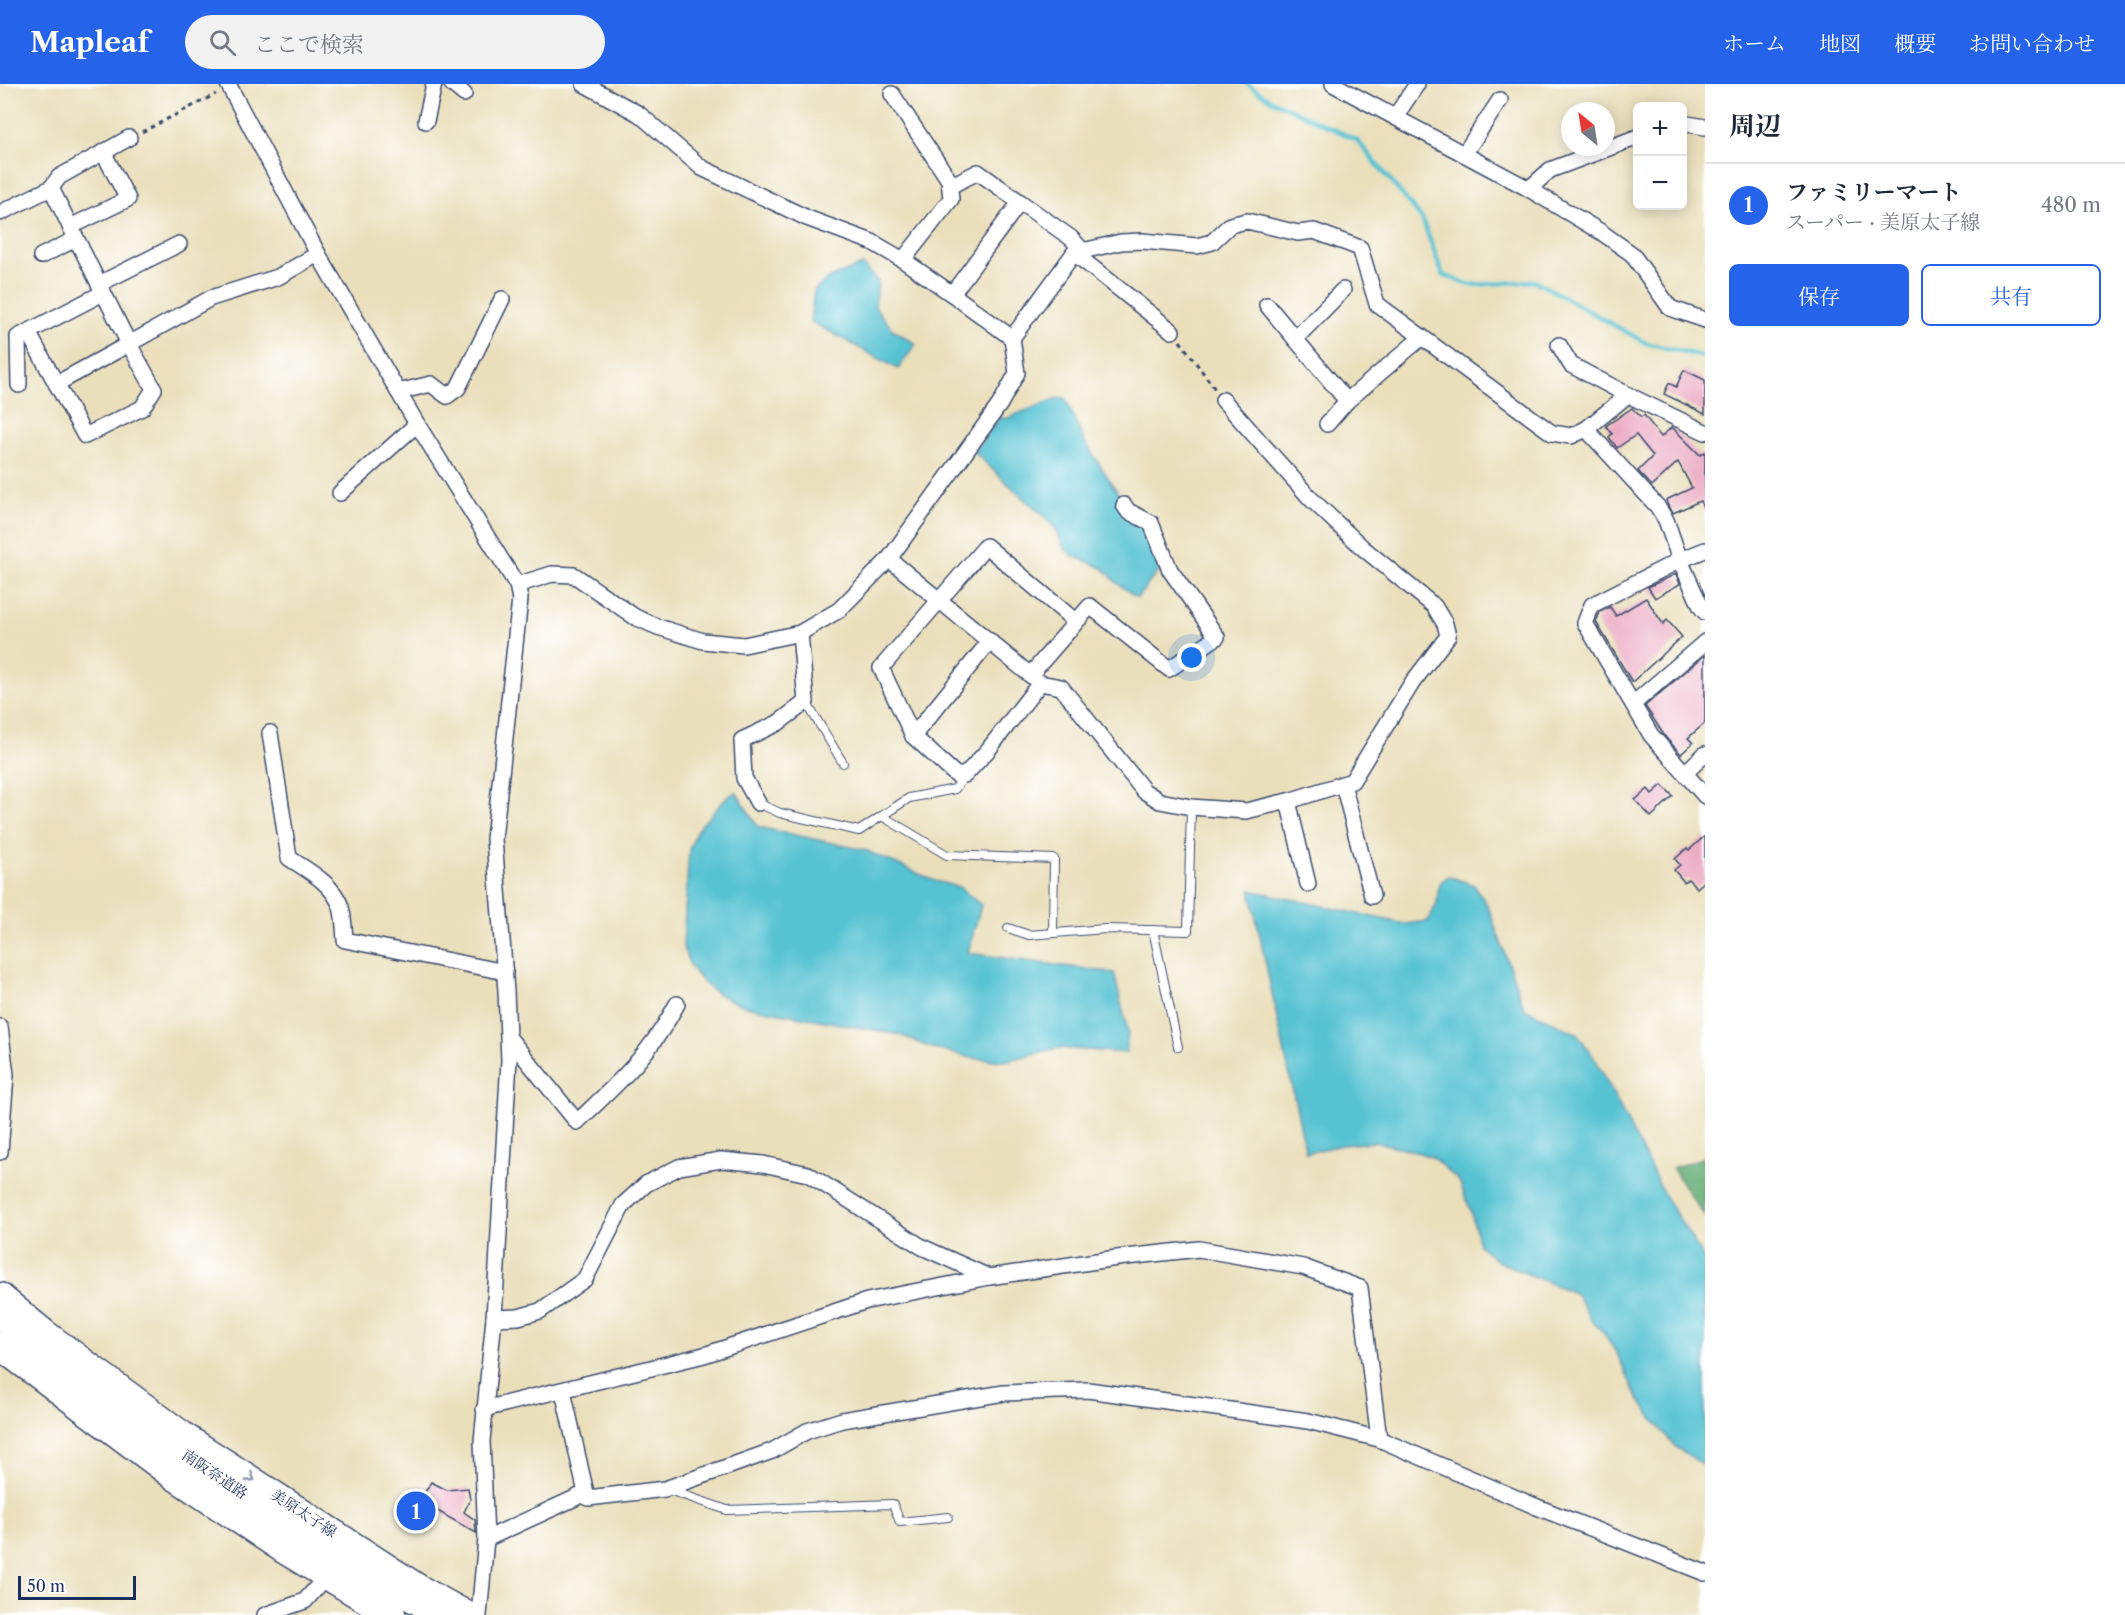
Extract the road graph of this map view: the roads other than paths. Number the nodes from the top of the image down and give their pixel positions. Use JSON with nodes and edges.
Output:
{"nodes":[{"id":1,"x":434,"y":84,"type":"edge"},
{"id":2,"x":584,"y":84,"type":"edge"},
{"id":3,"x":1333,"y":84,"type":"edge"},
{"id":4,"x":1417,"y":84,"type":"edge"},
{"id":5,"x":229,"y":85,"type":"edge"},
{"id":6,"x":892,"y":94,"type":"dead end"},
{"id":7,"x":1500,"y":100,"type":"dead end"},
{"id":8,"x":1395,"y":117,"type":"junction"},
{"id":9,"x":426,"y":122,"type":"dead end"},
{"id":10,"x":1687,"y":124,"type":"edge"},
{"id":11,"x":1705,"y":127,"type":"edge"},
{"id":12,"x":129,"y":138,"type":"road end"},
{"id":13,"x":1633,"y":139,"type":"edge"},
{"id":14,"x":102,"y":152,"type":"junction"},
{"id":15,"x":1464,"y":154,"type":"junction"},
{"id":16,"x":950,"y":186,"type":"junction"},
{"id":17,"x":51,"y":188,"type":"junction"},
{"id":18,"x":1529,"y":189,"type":"junction"},
{"id":19,"x":1020,"y":202,"type":"junction"},
{"id":20,"x":0,"y":213,"type":"edge"},
{"id":21,"x":73,"y":233,"type":"junction"},
{"id":22,"x":178,"y":244,"type":"dead end"},
{"id":23,"x":1078,"y":252,"type":"junction"},
{"id":24,"x":318,"y":254,"type":"junction"},
{"id":25,"x":41,"y":256,"type":"dead end"},
{"id":26,"x":903,"y":260,"type":"junction"},
{"id":27,"x":101,"y":289,"type":"junction"},
{"id":28,"x":1343,"y":290,"type":"dead end"},
{"id":29,"x":952,"y":294,"type":"junction"},
{"id":30,"x":502,"y":299,"type":"dead end"},
{"id":31,"x":1267,"y":305,"type":"dead end"},
{"id":32,"x":1705,"y":320,"type":"edge"},
{"id":33,"x":1172,"y":331,"type":"road end"},
{"id":34,"x":28,"y":332,"type":"junction"},
{"id":35,"x":1422,"y":337,"type":"junction"},
{"id":36,"x":1012,"y":338,"type":"junction"},
{"id":37,"x":1295,"y":339,"type":"junction"},
{"id":38,"x":129,"y":344,"type":"junction"},
{"id":39,"x":1559,"y":345,"type":"dead end"},
{"id":40,"x":56,"y":384,"type":"junction"},
{"id":41,"x":19,"y":385,"type":"dead end"},
{"id":42,"x":398,"y":392,"type":"junction"},
{"id":43,"x":1628,"y":395,"type":"junction"},
{"id":44,"x":1223,"y":400,"type":"road end"},
{"id":45,"x":1347,"y":401,"type":"junction"},
{"id":46,"x":417,"y":424,"type":"junction"},
{"id":47,"x":1328,"y":424,"type":"dead end"},
{"id":48,"x":1586,"y":429,"type":"junction"},
{"id":49,"x":1705,"y":432,"type":"edge"},
{"id":50,"x":340,"y":493,"type":"dead end"},
{"id":51,"x":1124,"y":505,"type":"dead end"},
{"id":52,"x":1705,"y":550,"type":"edge"},
{"id":53,"x":889,"y":559,"type":"junction"},
{"id":54,"x":1680,"y":560,"type":"junction"},
{"id":55,"x":517,"y":585,"type":"junction"},
{"id":56,"x":939,"y":599,"type":"junction"},
{"id":57,"x":1705,"y":612,"type":"edge"},
{"id":58,"x":1075,"y":621,"type":"junction"},
{"id":59,"x":800,"y":633,"type":"junction"},
{"id":60,"x":990,"y":641,"type":"junction"},
{"id":61,"x":1705,"y":642,"type":"edge"},
{"id":62,"x":1035,"y":679,"type":"junction"},
{"id":63,"x":806,"y":702,"type":"junction"},
{"id":64,"x":1633,"y":704,"type":"junction"},
{"id":65,"x":270,"y":733,"type":"dead end"},
{"id":66,"x":913,"y":736,"type":"junction"},
{"id":67,"x":1705,"y":754,"type":"edge"},
{"id":68,"x":843,"y":763,"type":"dead end"},
{"id":69,"x":1685,"y":773,"type":"junction"},
{"id":70,"x":965,"y":775,"type":"junction"},
{"id":71,"x":1343,"y":784,"type":"junction"},
{"id":72,"x":1705,"y":796,"type":"edge"},
{"id":73,"x":1288,"y":801,"type":"junction"},
{"id":74,"x":758,"y":803,"type":"joint"},
{"id":75,"x":1191,"y":807,"type":"junction"},
{"id":76,"x":882,"y":816,"type":"junction"},
{"id":77,"x":1308,"y":884,"type":"dead end"},
{"id":78,"x":1372,"y":896,"type":"dead end"},
{"id":79,"x":1008,"y":928,"type":"dead end"},
{"id":80,"x":1153,"y":930,"type":"junction"},
{"id":81,"x":1053,"y":933,"type":"junction"},
{"id":82,"x":505,"y":972,"type":"junction"},
{"id":83,"x":677,"y":1004,"type":"dead end"},
{"id":84,"x":0,"y":1026,"type":"edge"},
{"id":85,"x":508,"y":1038,"type":"junction"},
{"id":86,"x":1178,"y":1047,"type":"dead end"},
{"id":87,"x":3,"y":1075,"type":"edge"},
{"id":88,"x":0,"y":1152,"type":"edge"},
{"id":89,"x":989,"y":1277,"type":"junction"},
{"id":90,"x":0,"y":1295,"type":"edge"},
{"id":91,"x":0,"y":1316,"type":"edge"},
{"id":92,"x":494,"y":1318,"type":"junction"},
{"id":93,"x":0,"y":1346,"type":"edge"},
{"id":94,"x":0,"y":1362,"type":"edge"},
{"id":95,"x":563,"y":1390,"type":"junction"},
{"id":96,"x":484,"y":1409,"type":"junction"},
{"id":97,"x":1379,"y":1438,"type":"junction"},
{"id":98,"x":665,"y":1489,"type":"junction"},
{"id":99,"x":586,"y":1493,"type":"junction"},
{"id":100,"x":948,"y":1517,"type":"dead end"},
{"id":101,"x":486,"y":1539,"type":"junction"},
{"id":102,"x":1705,"y":1574,"type":"edge"},
{"id":103,"x":318,"y":1586,"type":"junction"},
{"id":104,"x":265,"y":1615,"type":"edge"},
{"id":105,"x":367,"y":1615,"type":"edge"},
{"id":106,"x":392,"y":1615,"type":"edge"},
{"id":107,"x":442,"y":1615,"type":"edge"},
{"id":108,"x":470,"y":1615,"type":"edge"},
{"id":109,"x":479,"y":1615,"type":"edge"}],
"edges":[{"from":1,"to":9,"type":"street"},
{"from":2,"to":26,"type":"street"},
{"from":3,"to":8,"type":"street"},
{"from":4,"to":8,"type":"street"},
{"from":5,"to":24,"type":"street"},
{"from":6,"to":16,"type":"street"},
{"from":7,"to":15,"type":"street"},
{"from":8,"to":15,"type":"street"},
{"from":10,"to":11,"type":"street"},
{"from":12,"to":14,"type":"street"},
{"from":13,"to":18,"type":"street"},
{"from":14,"to":17,"type":"street"},
{"from":14,"to":21,"type":"street"},
{"from":15,"to":18,"type":"street"},
{"from":16,"to":19,"type":"street"},
{"from":16,"to":26,"type":"street"},
{"from":17,"to":20,"type":"street"},
{"from":17,"to":21,"type":"street"},
{"from":18,"to":32,"type":"street"},
{"from":19,"to":23,"type":"street"},
{"from":19,"to":29,"type":"street"},
{"from":21,"to":25,"type":"street"},
{"from":21,"to":27,"type":"street"},
{"from":22,"to":27,"type":"street"},
{"from":23,"to":33,"type":"street"},
{"from":23,"to":35,"type":"street"},
{"from":23,"to":36,"type":"street"},
{"from":24,"to":38,"type":"street"},
{"from":24,"to":42,"type":"street"},
{"from":26,"to":29,"type":"street"},
{"from":27,"to":34,"type":"street"},
{"from":27,"to":38,"type":"street"},
{"from":28,"to":37,"type":"street"},
{"from":29,"to":36,"type":"street"},
{"from":30,"to":42,"type":"street"},
{"from":31,"to":37,"type":"street"},
{"from":34,"to":40,"type":"street"},
{"from":34,"to":41,"type":"street"},
{"from":35,"to":45,"type":"street"},
{"from":35,"to":48,"type":"street"},
{"from":36,"to":53,"type":"street"},
{"from":37,"to":45,"type":"street"},
{"from":38,"to":40,"type":"street"},
{"from":38,"to":40,"type":"street"},
{"from":39,"to":43,"type":"street"},
{"from":42,"to":46,"type":"street"},
{"from":43,"to":48,"type":"street"},
{"from":43,"to":49,"type":"street"},
{"from":44,"to":71,"type":"street"},
{"from":45,"to":47,"type":"street"},
{"from":46,"to":50,"type":"street"},
{"from":46,"to":55,"type":"street"},
{"from":48,"to":54,"type":"street"},
{"from":51,"to":58,"type":"street"},
{"from":52,"to":54,"type":"street"},
{"from":53,"to":56,"type":"street"},
{"from":53,"to":59,"type":"street"},
{"from":54,"to":57,"type":"street"},
{"from":54,"to":64,"type":"street"},
{"from":55,"to":59,"type":"street"},
{"from":55,"to":82,"type":"street"},
{"from":56,"to":58,"type":"street"},
{"from":56,"to":60,"type":"street"},
{"from":56,"to":66,"type":"street"},
{"from":58,"to":62,"type":"street"},
{"from":59,"to":63,"type":"street"},
{"from":60,"to":62,"type":"street"},
{"from":60,"to":66,"type":"street"},
{"from":61,"to":64,"type":"street"},
{"from":62,"to":70,"type":"street"},
{"from":62,"to":75,"type":"street"},
{"from":63,"to":68,"type":"lane"},
{"from":63,"to":74,"type":"street"},
{"from":64,"to":69,"type":"street"},
{"from":65,"to":82,"type":"street"},
{"from":66,"to":70,"type":"street"},
{"from":67,"to":69,"type":"street"},
{"from":69,"to":72,"type":"street"},
{"from":70,"to":76,"type":"lane"},
{"from":71,"to":73,"type":"street"},
{"from":71,"to":78,"type":"street"},
{"from":73,"to":75,"type":"street"},
{"from":73,"to":77,"type":"street"},
{"from":74,"to":76,"type":"lane"},
{"from":75,"to":80,"type":"lane"},
{"from":76,"to":81,"type":"lane"},
{"from":79,"to":81,"type":"lane"},
{"from":80,"to":81,"type":"lane"},
{"from":80,"to":86,"type":"lane"},
{"from":82,"to":85,"type":"street"},
{"from":83,"to":85,"type":"street"},
{"from":84,"to":87,"type":"street"},
{"from":85,"to":92,"type":"street"},
{"from":87,"to":88,"type":"street"},
{"from":89,"to":92,"type":"street"},
{"from":89,"to":95,"type":"street"},
{"from":89,"to":97,"type":"street"},
{"from":90,"to":108,"type":"main road","name":"美原太子線","one_way":true},
{"from":91,"to":107,"type":"highway","name":"南阪奈道路"},
{"from":92,"to":96,"type":"street"},
{"from":93,"to":106,"type":"highway","name":"南阪奈道路"},
{"from":94,"to":103,"type":"main road"},
{"from":95,"to":96,"type":"street"},
{"from":95,"to":99,"type":"street"},
{"from":96,"to":101,"type":"street"},
{"from":97,"to":98,"type":"street"},
{"from":97,"to":102,"type":"street"},
{"from":98,"to":99,"type":"street"},
{"from":98,"to":100,"type":"lane"},
{"from":99,"to":101,"type":"street"},
{"from":101,"to":109,"type":"street"},
{"from":103,"to":104,"type":"street"},
{"from":103,"to":105,"type":"main road"}]}
